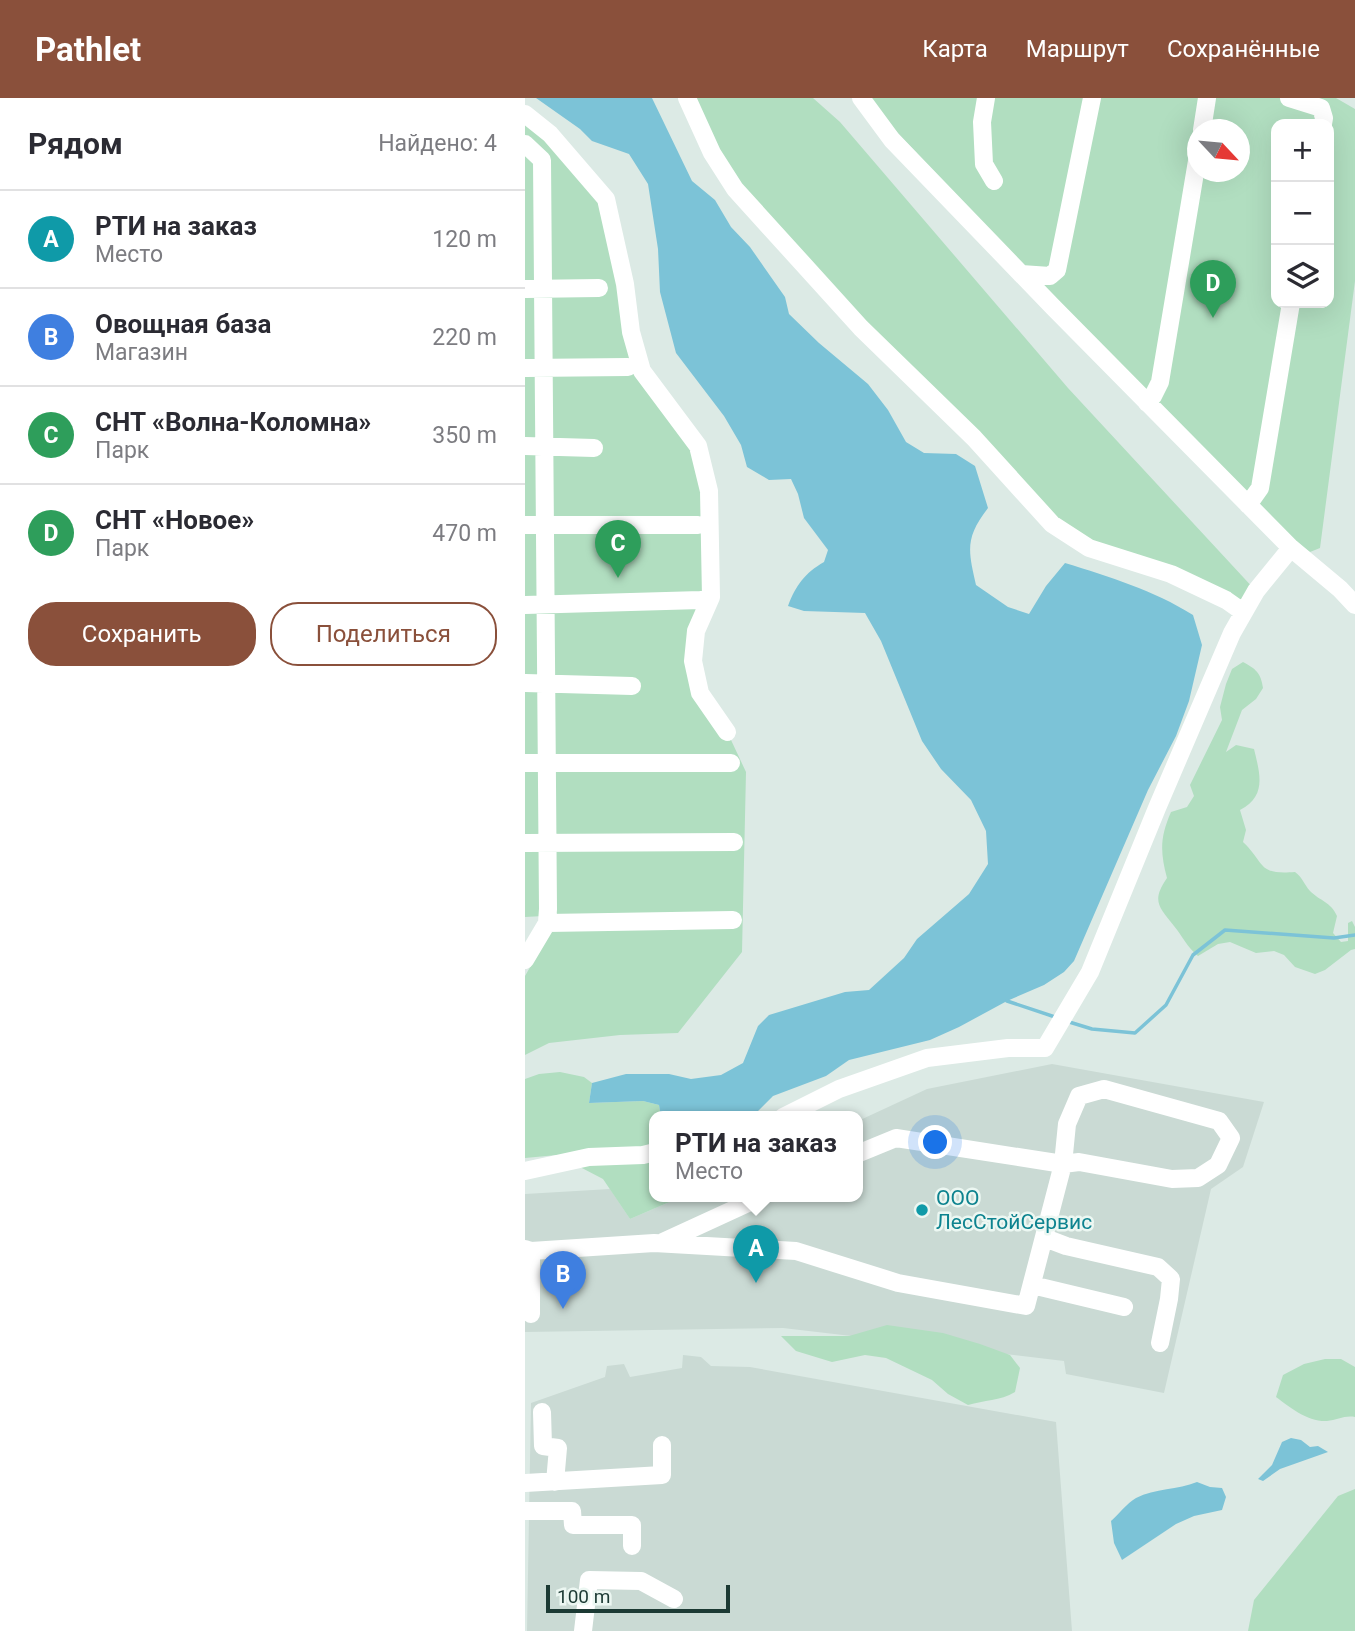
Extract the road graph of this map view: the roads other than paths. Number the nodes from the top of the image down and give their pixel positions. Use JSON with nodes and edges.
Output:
{"nodes":[{"id":1,"x":687,"y":98,"type":"edge"},
{"id":2,"x":861,"y":98,"type":"edge"},
{"id":3,"x":986,"y":98,"type":"edge"},
{"id":4,"x":1092,"y":98,"type":"edge"},
{"id":5,"x":1207,"y":98,"type":"edge"},
{"id":6,"x":1289,"y":98,"type":"edge"},
{"id":7,"x":525,"y":114,"type":"edge"},
{"id":8,"x":1204,"y":119,"type":"edge"},
{"id":9,"x":1324,"y":119,"type":"edge"},
{"id":10,"x":525,"y":144,"type":"edge"},
{"id":11,"x":994,"y":181,"type":"dead end"},
{"id":12,"x":1193,"y":182,"type":"edge"},
{"id":13,"x":534,"y":210,"type":"edge"},
{"id":14,"x":1021,"y":274,"type":"junction"},
{"id":15,"x":599,"y":288,"type":"dead end"},
{"id":16,"x":525,"y":289,"type":"edge"},
{"id":17,"x":544,"y":289,"type":"junction"},
{"id":18,"x":1290,"y":308,"type":"edge"},
{"id":19,"x":628,"y":367,"type":"dead end"},
{"id":20,"x":525,"y":368,"type":"edge"},
{"id":21,"x":544,"y":368,"type":"junction"},
{"id":22,"x":1146,"y":403,"type":"junction"},
{"id":23,"x":525,"y":446,"type":"edge"},
{"id":24,"x":545,"y":446,"type":"junction"},
{"id":25,"x":594,"y":448,"type":"dead end"},
{"id":26,"x":1248,"y":505,"type":"junction"},
{"id":27,"x":525,"y":525,"type":"edge"},
{"id":28,"x":545,"y":525,"type":"junction"},
{"id":29,"x":698,"y":525,"type":"dead end"},
{"id":30,"x":1291,"y":548,"type":"junction"},
{"id":31,"x":711,"y":597,"type":"junction"},
{"id":32,"x":525,"y":605,"type":"edge"},
{"id":33,"x":545,"y":605,"type":"junction"},
{"id":34,"x":1355,"y":605,"type":"edge"},
{"id":35,"x":1243,"y":612,"type":"junction"},
{"id":36,"x":525,"y":683,"type":"edge"},
{"id":37,"x":546,"y":683,"type":"junction"},
{"id":38,"x":632,"y":686,"type":"dead end"},
{"id":39,"x":727,"y":732,"type":"dead end"},
{"id":40,"x":525,"y":763,"type":"edge"},
{"id":41,"x":547,"y":763,"type":"junction"},
{"id":42,"x":731,"y":763,"type":"dead end"},
{"id":43,"x":734,"y":842,"type":"dead end"},
{"id":44,"x":525,"y":843,"type":"edge"},
{"id":45,"x":547,"y":843,"type":"junction"},
{"id":46,"x":733,"y":920,"type":"dead end"},
{"id":47,"x":547,"y":923,"type":"junction"},
{"id":48,"x":525,"y":960,"type":"edge"},
{"id":49,"x":795,"y":1111,"type":"edge"},
{"id":50,"x":863,"y":1152,"type":"edge"},
{"id":51,"x":649,"y":1154,"type":"edge"},
{"id":52,"x":1063,"y":1164,"type":"junction"},
{"id":53,"x":525,"y":1171,"type":"edge"},
{"id":54,"x":750,"y":1202,"type":"edge"},
{"id":55,"x":1045,"y":1238,"type":"junction"},
{"id":56,"x":660,"y":1244,"type":"junction"},
{"id":57,"x":528,"y":1250,"type":"edge"},
{"id":58,"x":1032,"y":1285,"type":"junction"},
{"id":59,"x":1125,"y":1307,"type":"dead end"},
{"id":60,"x":534,"y":1314,"type":"edge"},
{"id":61,"x":1160,"y":1343,"type":"dead end"},
{"id":62,"x":542,"y":1412,"type":"dead end"},
{"id":63,"x":661,"y":1445,"type":"dead end"},
{"id":64,"x":555,"y":1482,"type":"junction"},
{"id":65,"x":525,"y":1483,"type":"edge"},
{"id":66,"x":525,"y":1511,"type":"edge"},
{"id":67,"x":632,"y":1546,"type":"dead end"},
{"id":68,"x":674,"y":1599,"type":"dead end"},
{"id":69,"x":583,"y":1631,"type":"edge"}],
"edges":[{"from":1,"to":35,"type":"street"},
{"from":2,"to":14,"type":"street"},
{"from":3,"to":11,"type":"street"},
{"from":4,"to":14,"type":"street"},
{"from":5,"to":8,"type":"street"},
{"from":6,"to":9,"type":"street"},
{"from":7,"to":31,"type":"street"},
{"from":10,"to":13,"type":"street"},
{"from":12,"to":22,"type":"street"},
{"from":13,"to":17,"type":"street"},
{"from":14,"to":22,"type":"street"},
{"from":15,"to":17,"type":"street"},
{"from":16,"to":17,"type":"street"},
{"from":17,"to":21,"type":"street"},
{"from":18,"to":26,"type":"street"},
{"from":19,"to":21,"type":"street"},
{"from":20,"to":21,"type":"street"},
{"from":21,"to":24,"type":"street"},
{"from":22,"to":26,"type":"street"},
{"from":23,"to":24,"type":"street"},
{"from":24,"to":25,"type":"street"},
{"from":24,"to":28,"type":"street"},
{"from":26,"to":30,"type":"street"},
{"from":27,"to":28,"type":"street"},
{"from":28,"to":29,"type":"street"},
{"from":28,"to":33,"type":"street"},
{"from":30,"to":34,"type":"street"},
{"from":30,"to":35,"type":"street"},
{"from":31,"to":33,"type":"street"},
{"from":31,"to":39,"type":"street"},
{"from":32,"to":33,"type":"street"},
{"from":33,"to":37,"type":"street"},
{"from":35,"to":49,"type":"street"},
{"from":36,"to":37,"type":"street"},
{"from":37,"to":38,"type":"street"},
{"from":37,"to":41,"type":"street"},
{"from":40,"to":41,"type":"street"},
{"from":41,"to":42,"type":"street"},
{"from":41,"to":45,"type":"street"},
{"from":43,"to":45,"type":"street"},
{"from":44,"to":45,"type":"street"},
{"from":45,"to":47,"type":"street"},
{"from":46,"to":47,"type":"street"},
{"from":47,"to":48,"type":"street"},
{"from":50,"to":52,"type":"street"},
{"from":51,"to":53,"type":"street"},
{"from":52,"to":52,"type":"street"},
{"from":52,"to":55,"type":"street"},
{"from":54,"to":56,"type":"street"},
{"from":55,"to":58,"type":"street"},
{"from":55,"to":61,"type":"street"},
{"from":56,"to":57,"type":"street"},
{"from":56,"to":58,"type":"street"},
{"from":57,"to":60,"type":"street"},
{"from":58,"to":59,"type":"street"},
{"from":62,"to":64,"type":"street"},
{"from":63,"to":64,"type":"street"},
{"from":64,"to":65,"type":"street"},
{"from":66,"to":67,"type":"street"},
{"from":68,"to":69,"type":"street"}]}
